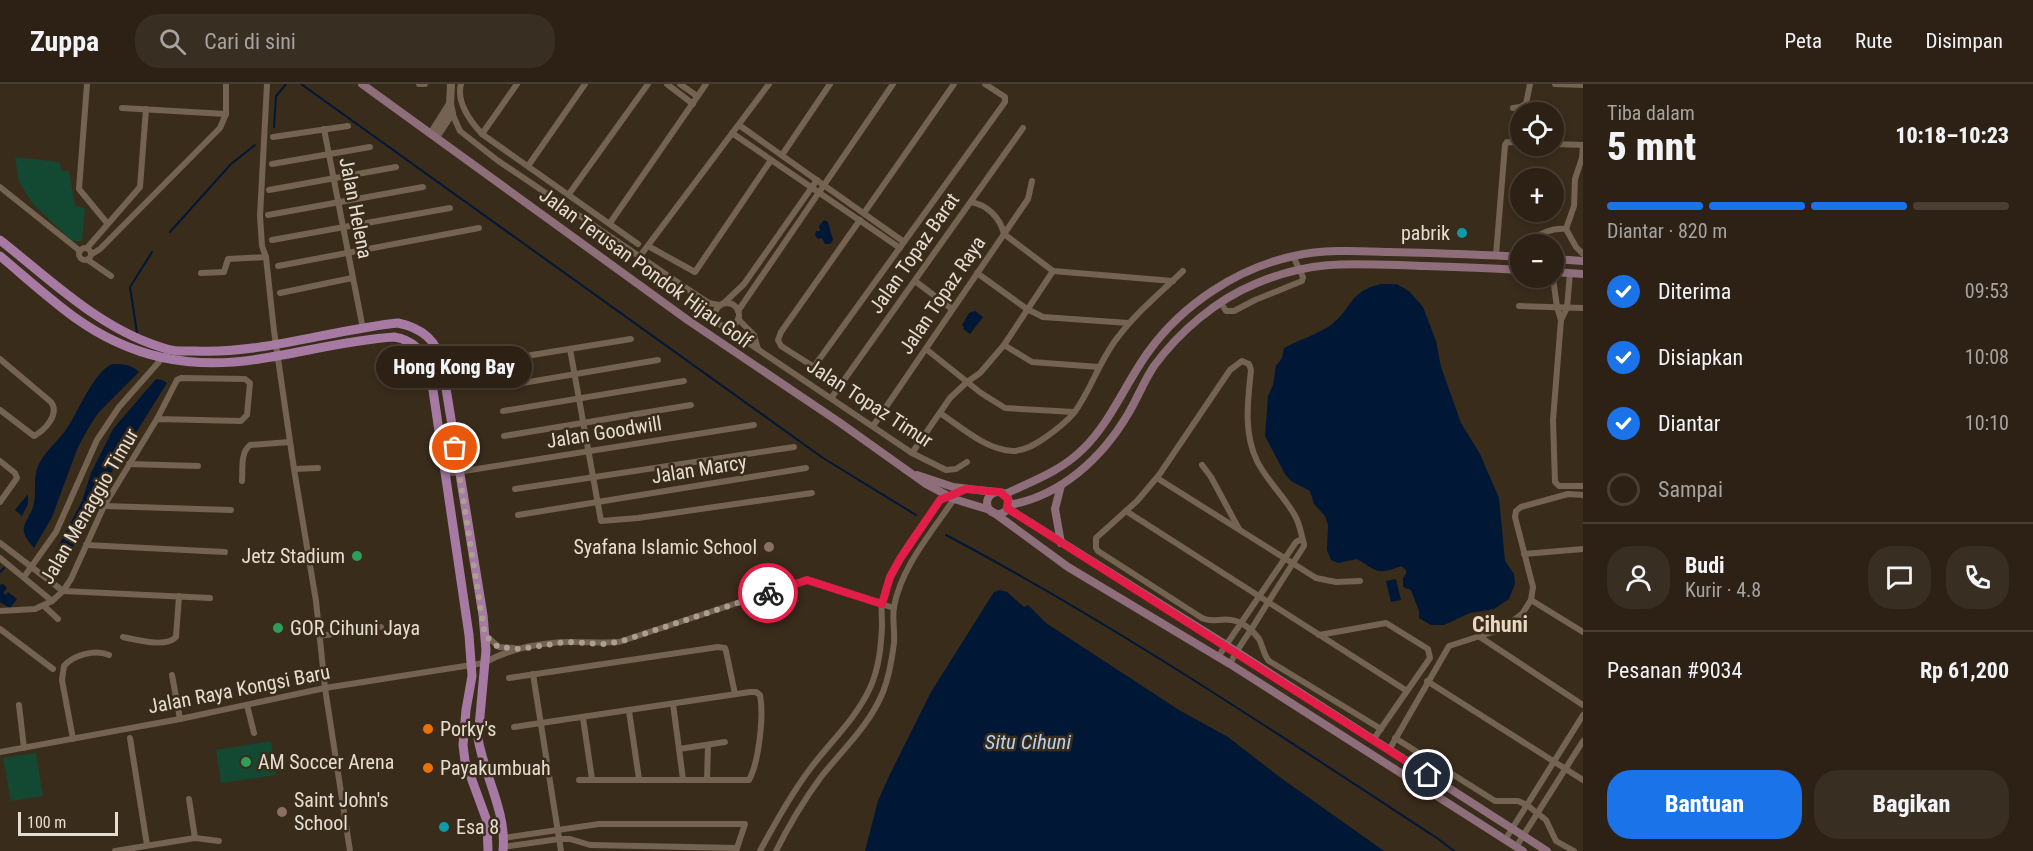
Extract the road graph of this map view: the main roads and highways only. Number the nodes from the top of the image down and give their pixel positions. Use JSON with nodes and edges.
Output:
{"nodes":[{"id":1,"x":362,"y":84,"type":"edge"},
{"id":2,"x":0,"y":240,"type":"edge"},
{"id":3,"x":1440,"y":253,"type":"junction"},
{"id":4,"x":0,"y":256,"type":"edge"},
{"id":5,"x":1510,"y":256,"type":"edge"},
{"id":6,"x":1564,"y":260,"type":"edge"},
{"id":7,"x":1583,"y":261,"type":"edge"},
{"id":8,"x":1440,"y":267,"type":"junction"},
{"id":9,"x":1510,"y":270,"type":"edge"},
{"id":10,"x":1564,"y":273,"type":"edge"},
{"id":11,"x":1583,"y":274,"type":"edge"},
{"id":12,"x":914,"y":474,"type":"junction"},
{"id":13,"x":1061,"y":485,"type":"junction"},
{"id":14,"x":966,"y":489,"type":"junction"},
{"id":15,"x":994,"y":492,"type":"junction"},
{"id":16,"x":1009,"y":493,"type":"junction"},
{"id":17,"x":951,"y":498,"type":"junction"},
{"id":18,"x":1011,"y":505,"type":"junction"},
{"id":19,"x":992,"y":511,"type":"junction"},
{"id":20,"x":1021,"y":516,"type":"junction"},
{"id":21,"x":1011,"y":526,"type":"junction"},
{"id":22,"x":1061,"y":543,"type":"junction"},
{"id":23,"x":472,"y":553,"type":"junction"},
{"id":24,"x":458,"y":555,"type":"junction"},
{"id":25,"x":503,"y":845,"type":"edge"},
{"id":26,"x":1520,"y":849,"type":"edge"},
{"id":27,"x":488,"y":851,"type":"edge"},
{"id":28,"x":1547,"y":851,"type":"edge"}],
"edges":[{"from":1,"to":12,"type":"main road","name":"Jalan Terusan Pondok Hijau Golf"},
{"from":2,"to":23,"type":"main road"},
{"from":3,"to":5,"type":"main road"},
{"from":3,"to":8,"type":"main road"},
{"from":3,"to":16,"type":"main road"},
{"from":4,"to":24,"type":"main road"},
{"from":6,"to":7,"type":"main road"},
{"from":8,"to":9,"type":"main road"},
{"from":8,"to":13,"type":"main road"},
{"from":10,"to":11,"type":"main road"},
{"from":12,"to":14,"type":"main road","name":"Jalan Terusan Pondok Hijau Golf"},
{"from":12,"to":17,"type":"main road","name":"Jalan Terusan Pondok Hijau Golf"},
{"from":13,"to":18,"type":"main road"},
{"from":13,"to":22,"type":"main road"},
{"from":14,"to":15,"type":"main road","name":"Jalan Terusan Pondok Hijau Golf"},
{"from":14,"to":17,"type":"main road"},
{"from":15,"to":16,"type":"main road"},
{"from":15,"to":19,"type":"main road"},
{"from":16,"to":18,"type":"main road"},
{"from":17,"to":19,"type":"main road","name":"Jalan Terusan Pondok Hijau Golf"},
{"from":18,"to":19,"type":"main road"},
{"from":18,"to":20,"type":"main road"},
{"from":19,"to":21,"type":"main road"},
{"from":20,"to":21,"type":"main road"},
{"from":20,"to":22,"type":"main road"},
{"from":21,"to":26,"type":"main road"},
{"from":22,"to":28,"type":"main road"},
{"from":23,"to":24,"type":"main road"},
{"from":23,"to":25,"type":"main road"},
{"from":24,"to":27,"type":"main road"}]}
